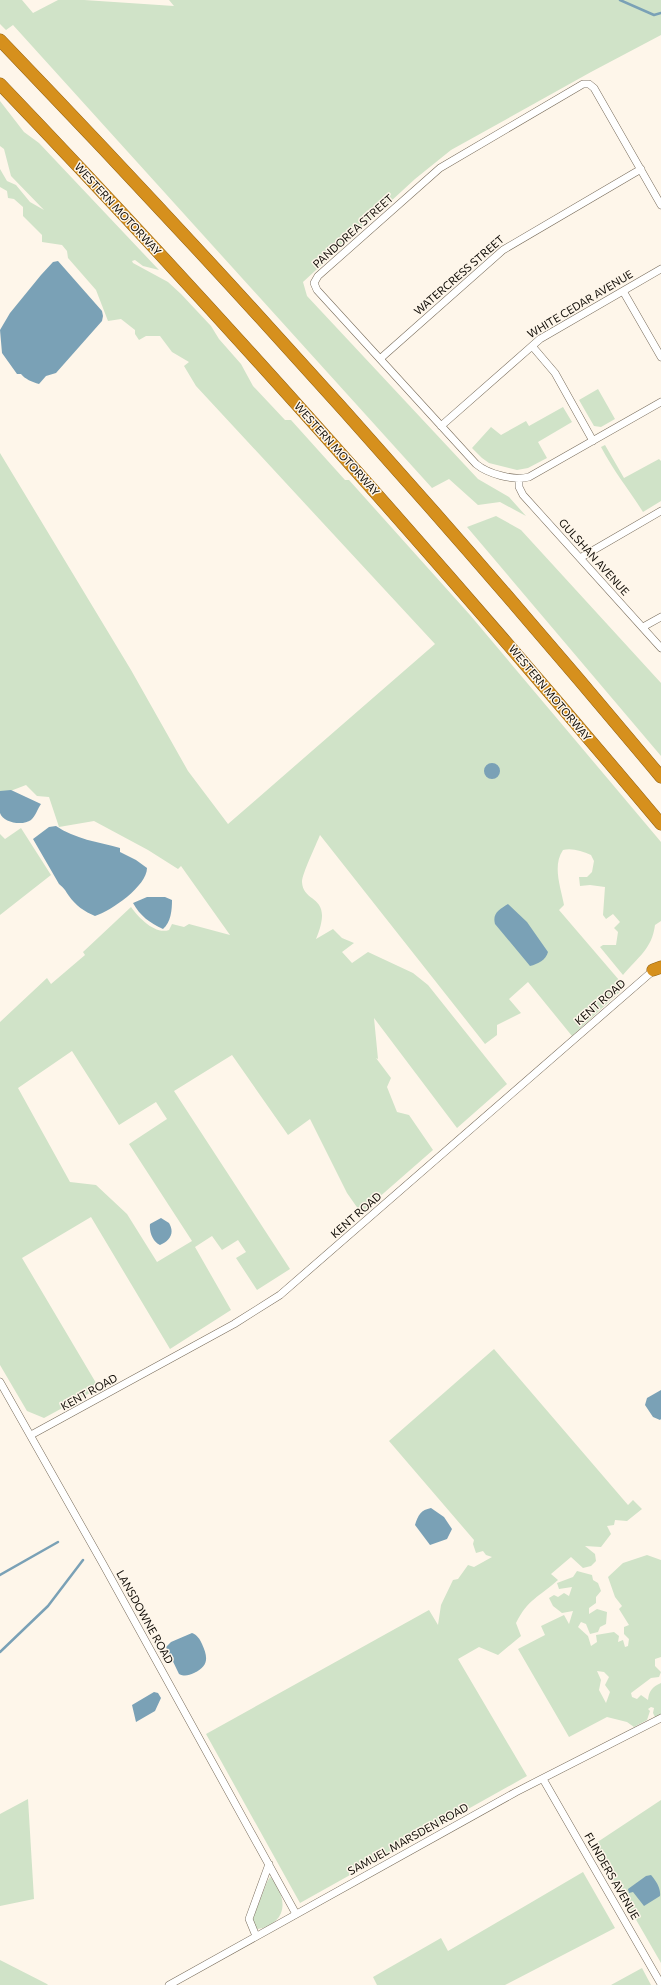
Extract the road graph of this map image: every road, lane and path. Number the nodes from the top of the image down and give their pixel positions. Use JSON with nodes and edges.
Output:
{"nodes":[{"id":1,"x":0,"y":40,"type":"edge"},
{"id":2,"x":0,"y":84,"type":"edge"},
{"id":3,"x":641,"y":169,"type":"junction"},
{"id":4,"x":661,"y":205,"type":"edge"},
{"id":5,"x":661,"y":269,"type":"edge"},
{"id":6,"x":623,"y":291,"type":"junction"},
{"id":7,"x":532,"y":346,"type":"junction"},
{"id":8,"x":661,"y":357,"type":"edge"},
{"id":9,"x":381,"y":358,"type":"junction"},
{"id":10,"x":661,"y":402,"type":"edge"},
{"id":11,"x":441,"y":426,"type":"junction"},
{"id":12,"x":593,"y":441,"type":"junction"},
{"id":13,"x":519,"y":478,"type":"junction"},
{"id":14,"x":661,"y":511,"type":"edge"},
{"id":15,"x":580,"y":558,"type":"junction"},
{"id":16,"x":661,"y":617,"type":"edge"},
{"id":17,"x":643,"y":627,"type":"junction"},
{"id":18,"x":661,"y":648,"type":"edge"},
{"id":19,"x":661,"y":777,"type":"edge"},
{"id":20,"x":661,"y":824,"type":"edge"},
{"id":21,"x":658,"y":967,"type":"edge"},
{"id":22,"x":0,"y":1382,"type":"edge"},
{"id":23,"x":31,"y":1435,"type":"junction"},
{"id":24,"x":661,"y":1718,"type":"edge"},
{"id":25,"x":543,"y":1779,"type":"junction"},
{"id":26,"x":269,"y":1864,"type":"junction"},
{"id":27,"x":296,"y":1914,"type":"junction"},
{"id":28,"x":256,"y":1936,"type":"junction"},
{"id":29,"x":661,"y":1984,"type":"edge"},
{"id":30,"x":169,"y":1985,"type":"edge"}],
"edges":[{"from":1,"to":19,"type":"highway"},
{"from":2,"to":20,"type":"highway","name":"WESTERN MOTORWAY"},
{"from":3,"to":4,"type":"street","name":"PANDOREA STREET"},
{"from":3,"to":9,"type":"street","name":"WATERCRESS STREET"},
{"from":3,"to":9,"type":"street","name":"PANDOREA STREET"},
{"from":5,"to":6,"type":"street","name":"WHITE CEDAR AVENUE"},
{"from":6,"to":7,"type":"street","name":"WHITE CEDAR AVENUE"},
{"from":6,"to":8,"type":"street"},
{"from":7,"to":11,"type":"street","name":"WHITE CEDAR AVENUE"},
{"from":7,"to":12,"type":"street"},
{"from":9,"to":11,"type":"street","name":"PANDOREA STREET"},
{"from":10,"to":12,"type":"street","name":"PANDOREA STREET"},
{"from":11,"to":13,"type":"street","name":"PANDOREA STREET"},
{"from":12,"to":13,"type":"street","name":"PANDOREA STREET"},
{"from":13,"to":15,"type":"street","name":"GULSHAN AVENUE"},
{"from":14,"to":15,"type":"street"},
{"from":15,"to":17,"type":"street","name":"GULSHAN AVENUE"},
{"from":16,"to":17,"type":"street"},
{"from":17,"to":18,"type":"street","name":"GULSHAN AVENUE"},
{"from":21,"to":23,"type":"street","name":"KENT ROAD"},
{"from":22,"to":23,"type":"street","name":"LANSDOWNE ROAD"},
{"from":23,"to":26,"type":"street","name":"LANSDOWNE ROAD"},
{"from":24,"to":25,"type":"street","name":"SAMUEL MARSDEN ROAD"},
{"from":25,"to":27,"type":"street","name":"SAMUEL MARSDEN ROAD"},
{"from":25,"to":29,"type":"street","name":"FLINDERS AVENUE"},
{"from":26,"to":27,"type":"street","name":"LANSDOWNE ROAD"},
{"from":26,"to":28,"type":"street"},
{"from":27,"to":28,"type":"street","name":"SAMUEL MARSDEN ROAD"},
{"from":28,"to":30,"type":"street","name":"SAMUEL MARSDEN ROAD"}]}
